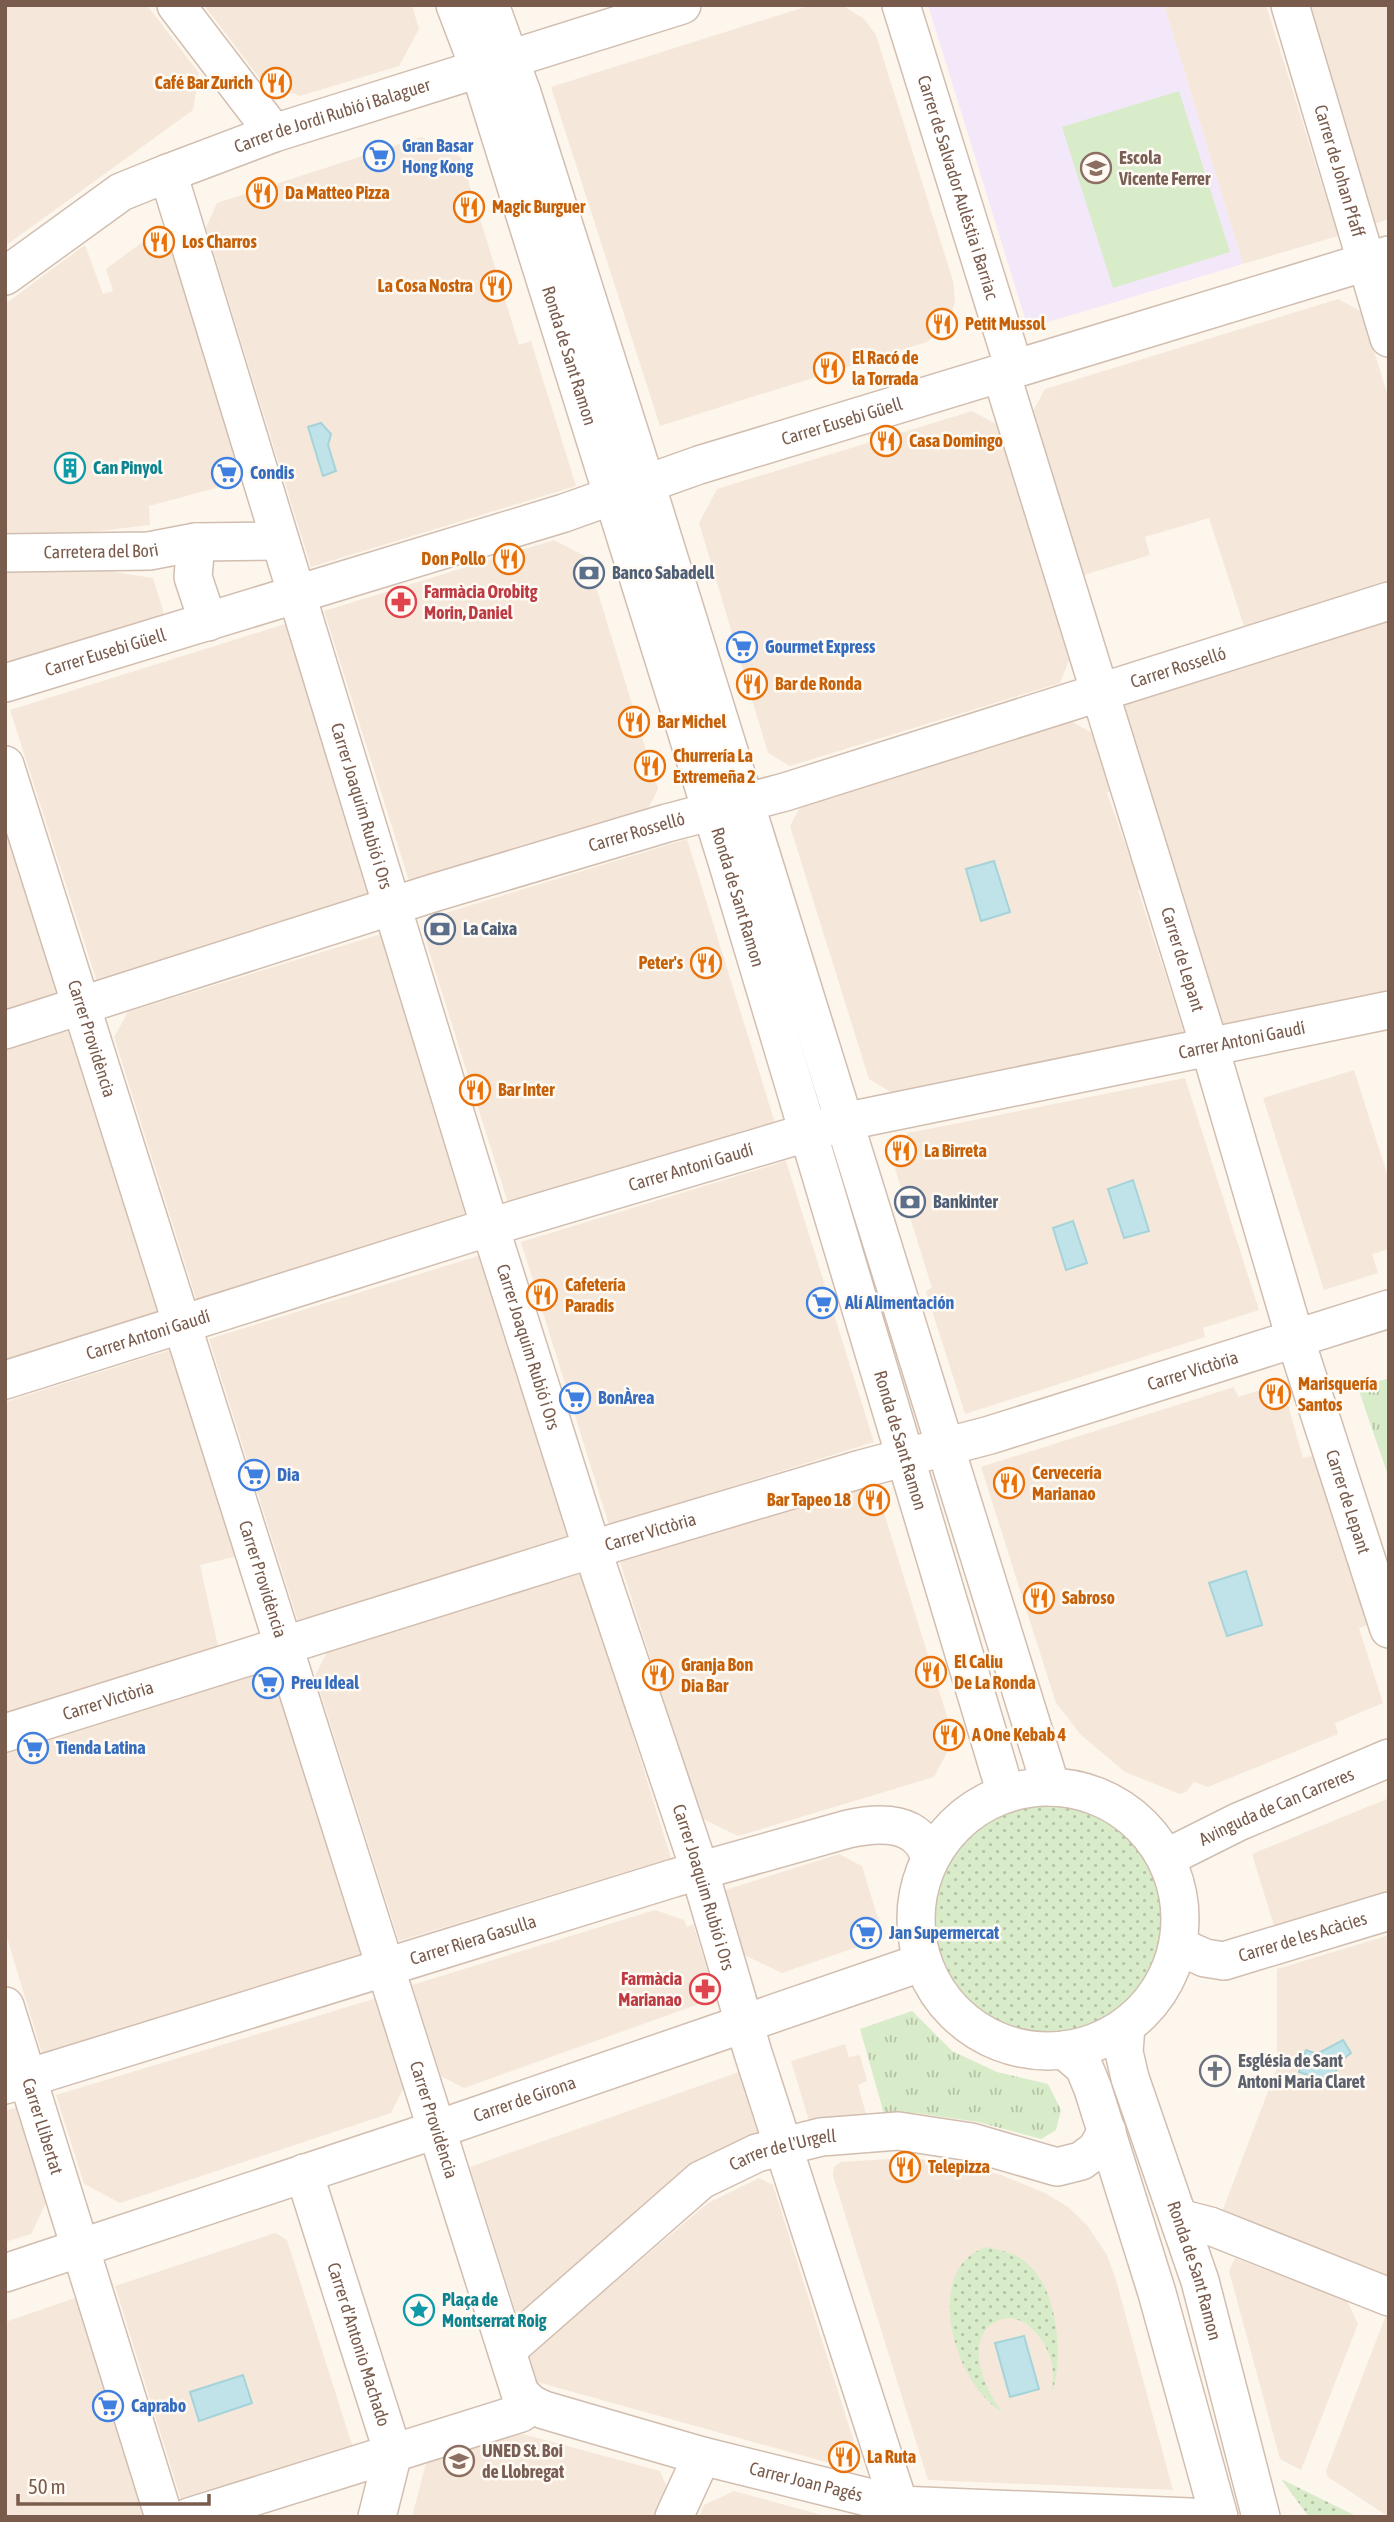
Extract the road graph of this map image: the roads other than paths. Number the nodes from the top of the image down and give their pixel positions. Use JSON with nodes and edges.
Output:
{"nodes":[{"id":1,"x":176,"y":5,"type":"edge"},
{"id":2,"x":455,"y":5,"type":"edge"},
{"id":3,"x":490,"y":5,"type":"edge"},
{"id":4,"x":682,"y":5,"type":"edge"},
{"id":5,"x":901,"y":5,"type":"edge"},
{"id":6,"x":1290,"y":5,"type":"edge"},
{"id":7,"x":494,"y":64,"type":"junction"},
{"id":8,"x":274,"y":133,"type":"junction"},
{"id":9,"x":168,"y":173,"type":"junction"},
{"id":10,"x":1378,"y":258,"type":"edge"},
{"id":11,"x":5,"y":276,"type":"edge"},
{"id":12,"x":1389,"y":338,"type":"edge"},
{"id":13,"x":1007,"y":370,"type":"junction"},
{"id":14,"x":630,"y":490,"type":"junction"},
{"id":15,"x":280,"y":541,"type":"junction"},
{"id":16,"x":196,"y":542,"type":"junction"},
{"id":17,"x":5,"y":553,"type":"edge"},
{"id":18,"x":296,"y":595,"type":"junction"},
{"id":19,"x":1389,"y":601,"type":"edge"},
{"id":20,"x":208,"y":622,"type":"junction"},
{"id":21,"x":5,"y":683,"type":"edge"},
{"id":22,"x":1099,"y":693,"type":"junction"},
{"id":23,"x":5,"y":765,"type":"edge"},
{"id":24,"x":727,"y":807,"type":"junction"},
{"id":25,"x":394,"y":906,"type":"junction"},
{"id":26,"x":83,"y":1005,"type":"junction"},
{"id":27,"x":1389,"y":1010,"type":"edge"},
{"id":28,"x":5,"y":1030,"type":"edge"},
{"id":29,"x":1209,"y":1045,"type":"junction"},
{"id":30,"x":843,"y":1122,"type":"junction"},
{"id":31,"x":807,"y":1132,"type":"junction"},
{"id":32,"x":490,"y":1227,"type":"junction"},
{"id":33,"x":1389,"y":1309,"type":"edge"},
{"id":34,"x":183,"y":1326,"type":"junction"},
{"id":35,"x":1295,"y":1338,"type":"junction"},
{"id":36,"x":5,"y":1380,"type":"edge"},
{"id":37,"x":945,"y":1447,"type":"junction"},
{"id":38,"x":905,"y":1459,"type":"junction"},
{"id":39,"x":592,"y":1549,"type":"junction"},
{"id":40,"x":1389,"y":1629,"type":"edge"},
{"id":41,"x":286,"y":1646,"type":"junction"},
{"id":42,"x":5,"y":1733,"type":"edge"},
{"id":43,"x":1389,"y":1758,"type":"edge"},
{"id":44,"x":1051,"y":1787,"type":"junction"},
{"id":45,"x":1006,"y":1794,"type":"junction"},
{"id":46,"x":1166,"y":1858,"type":"junction"},
{"id":47,"x":930,"y":1859,"type":"junction"},
{"id":48,"x":699,"y":1871,"type":"junction"},
{"id":49,"x":1389,"y":1911,"type":"edge"},
{"id":50,"x":1178,"y":1946,"type":"junction"},
{"id":51,"x":923,"y":1962,"type":"junction"},
{"id":52,"x":386,"y":1966,"type":"junction"},
{"id":53,"x":5,"y":2006,"type":"edge"},
{"id":54,"x":744,"y":2024,"type":"junction"},
{"id":55,"x":1126,"y":2026,"type":"junction"},
{"id":56,"x":1064,"y":2050,"type":"junction"},
{"id":57,"x":17,"y":2082,"type":"edge"},
{"id":58,"x":438,"y":2129,"type":"junction"},
{"id":59,"x":1107,"y":2131,"type":"junction"},
{"id":60,"x":786,"y":2146,"type":"junction"},
{"id":61,"x":304,"y":2173,"type":"junction"},
{"id":62,"x":1179,"y":2218,"type":"junction"},
{"id":63,"x":79,"y":2246,"type":"junction"},
{"id":64,"x":5,"y":2273,"type":"edge"},
{"id":65,"x":1389,"y":2297,"type":"edge"},
{"id":66,"x":507,"y":2350,"type":"junction"},
{"id":67,"x":525,"y":2399,"type":"junction"},
{"id":68,"x":393,"y":2453,"type":"junction"},
{"id":69,"x":702,"y":2456,"type":"junction"},
{"id":70,"x":901,"y":2511,"type":"edge"},
{"id":71,"x":164,"y":2517,"type":"edge"},
{"id":72,"x":190,"y":2517,"type":"edge"},
{"id":73,"x":377,"y":2517,"type":"edge"},
{"id":74,"x":674,"y":2517,"type":"edge"},
{"id":75,"x":1190,"y":2517,"type":"edge"},
{"id":76,"x":1219,"y":2517,"type":"edge"},
{"id":77,"x":1261,"y":2517,"type":"edge"}],
"edges":[{"from":1,"to":8,"type":"street"},
{"from":2,"to":7,"type":"street","name":"Ronda de Sant Ramon"},
{"from":3,"to":7,"type":"street","name":"Ronda de Sant Ramon"},
{"from":4,"to":7,"type":"street","name":"Carrer de Jordi Rubió i Balaguer"},
{"from":5,"to":13,"type":"street","name":"Carrer de Salvador Aulèstia i Barriac"},
{"from":6,"to":10,"type":"street","name":"Carrer de Johan Pfaff"},
{"from":7,"to":8,"type":"street","name":"Carrer de Jordi Rubió i Balaguer"},
{"from":7,"to":14,"type":"street","name":"Ronda de Sant Ramon"},
{"from":8,"to":9,"type":"street","name":"Carrer de Jordi Rubió i Balaguer"},
{"from":9,"to":11,"type":"street","name":"Carrer de Jordi Rubió i Balaguer"},
{"from":9,"to":15,"type":"street","name":"Carrer Joaquim Rubió i Ors"},
{"from":10,"to":12,"type":"street","name":"Carrer de Johan Pfaff"},
{"from":10,"to":13,"type":"street","name":"Carrer Eusebi Güell"},
{"from":13,"to":14,"type":"street","name":"Carrer Eusebi Güell"},
{"from":13,"to":22,"type":"street","name":"Carrer de Lepant"},
{"from":14,"to":18,"type":"street","name":"Carrer Eusebi Güell"},
{"from":14,"to":24,"type":"street","name":"Ronda de Sant Ramon"},
{"from":15,"to":16,"type":"street","name":"Carretera del Bori"},
{"from":15,"to":18,"type":"street","name":"Carrer Joaquim Rubió i Ors"},
{"from":16,"to":17,"type":"street","name":"Carretera del Bori"},
{"from":16,"to":20,"type":"street"},
{"from":18,"to":20,"type":"street","name":"Carrer Eusebi Güell"},
{"from":18,"to":25,"type":"street","name":"Carrer Joaquim Rubió i Ors"},
{"from":19,"to":22,"type":"street","name":"Carrer Rosselló"},
{"from":20,"to":21,"type":"street","name":"Carrer Eusebi Güell"},
{"from":22,"to":24,"type":"street","name":"Carrer Rosselló"},
{"from":22,"to":29,"type":"street","name":"Carrer de Lepant"},
{"from":23,"to":26,"type":"street","name":"Carrer Providència"},
{"from":24,"to":25,"type":"street","name":"Carrer Rosselló"},
{"from":24,"to":30,"type":"street","name":"Ronda de Sant Ramon"},
{"from":24,"to":31,"type":"street","name":"Ronda de Sant Ramon"},
{"from":25,"to":26,"type":"street","name":"Carrer Rosselló"},
{"from":25,"to":32,"type":"street","name":"Carrer Joaquim Rubió i Ors"},
{"from":26,"to":28,"type":"street","name":"Carrer Rosselló"},
{"from":26,"to":34,"type":"street","name":"Carrer Providència"},
{"from":27,"to":29,"type":"street","name":"Carrer Antoni Gaudí"},
{"from":29,"to":30,"type":"street","name":"Carrer Antoni Gaudí"},
{"from":29,"to":35,"type":"street","name":"Carrer de Lepant"},
{"from":30,"to":31,"type":"street","name":"Carrer Antoni Gaudí"},
{"from":30,"to":37,"type":"street","name":"Ronda de Sant Ramon"},
{"from":31,"to":32,"type":"street","name":"Carrer Antoni Gaudí"},
{"from":31,"to":38,"type":"street","name":"Ronda de Sant Ramon"},
{"from":32,"to":34,"type":"street","name":"Carrer Antoni Gaudí"},
{"from":32,"to":39,"type":"street","name":"Carrer Joaquim Rubió i Ors"},
{"from":33,"to":35,"type":"street","name":"Carrer Victòria"},
{"from":34,"to":36,"type":"street","name":"Carrer Antoni Gaudí"},
{"from":34,"to":41,"type":"street","name":"Carrer Providència"},
{"from":35,"to":37,"type":"street","name":"Carrer Victòria"},
{"from":35,"to":40,"type":"street","name":"Carrer de Lepant"},
{"from":37,"to":38,"type":"street","name":"Carrer Victòria"},
{"from":37,"to":44,"type":"street","name":"Ronda de Sant Ramon"},
{"from":38,"to":39,"type":"street","name":"Carrer Victòria"},
{"from":38,"to":45,"type":"street","name":"Ronda de Sant Ramon"},
{"from":39,"to":41,"type":"street","name":"Carrer Victòria"},
{"from":39,"to":48,"type":"street","name":"Carrer Joaquim Rubió i Ors"},
{"from":41,"to":42,"type":"street","name":"Carrer Victòria"},
{"from":41,"to":52,"type":"street","name":"Carrer Providència"},
{"from":43,"to":46,"type":"street","name":"Avinguda de Can Carreres"},
{"from":44,"to":45,"type":"street"},
{"from":44,"to":46,"type":"street"},
{"from":45,"to":47,"type":"street"},
{"from":46,"to":50,"type":"street"},
{"from":47,"to":48,"type":"street","name":"Carrer Riera Gasulla"},
{"from":47,"to":51,"type":"street"},
{"from":48,"to":52,"type":"street","name":"Carrer Riera Gasulla"},
{"from":48,"to":54,"type":"street","name":"Carrer Joaquim Rubió i Ors"},
{"from":49,"to":50,"type":"street","name":"Carrer de les Acàcies"},
{"from":50,"to":55,"type":"street"},
{"from":51,"to":54,"type":"street","name":"Carrer de Girona"},
{"from":51,"to":56,"type":"street"},
{"from":52,"to":57,"type":"street","name":"Carrer Riera Gasulla"},
{"from":52,"to":58,"type":"street","name":"Carrer Providència"},
{"from":53,"to":57,"type":"street","name":"Carrer Llibertat"},
{"from":54,"to":58,"type":"street","name":"Carrer de Girona"},
{"from":54,"to":60,"type":"street","name":"Carrer Joaquim Rubió i Ors"},
{"from":55,"to":56,"type":"street"},
{"from":55,"to":62,"type":"street","name":"Ronda de Sant Ramon"},
{"from":56,"to":59,"type":"street"},
{"from":57,"to":63,"type":"street","name":"Carrer Llibertat"},
{"from":58,"to":61,"type":"street","name":"Carrer de Girona"},
{"from":58,"to":66,"type":"street","name":"Carrer Providència"},
{"from":59,"to":60,"type":"street","name":"Carrer de l'Urgell"},
{"from":59,"to":76,"type":"street"},
{"from":60,"to":66,"type":"street","name":"Carrer de l'Urgell"},
{"from":60,"to":70,"type":"street","name":"Carrer Joaquim Rubió i Ors"},
{"from":61,"to":63,"type":"street","name":"Carrer de Girona"},
{"from":61,"to":68,"type":"street","name":"Carrer d'Antonio Machado"},
{"from":62,"to":65,"type":"street"},
{"from":62,"to":77,"type":"street","name":"Ronda de Sant Ramon"},
{"from":63,"to":64,"type":"street","name":"Carrer de Girona"},
{"from":63,"to":71,"type":"street","name":"Carrer Llibertat"},
{"from":66,"to":67,"type":"street","name":"Carrer Providència"},
{"from":67,"to":68,"type":"street"},
{"from":67,"to":69,"type":"street","name":"Carrer Joan Pagés"},
{"from":68,"to":72,"type":"street"},
{"from":68,"to":73,"type":"street"},
{"from":69,"to":70,"type":"street","name":"Carrer Joan Pagés"},
{"from":69,"to":74,"type":"street"},
{"from":70,"to":75,"type":"street","name":"Carrer Joan Pagés"}]}
